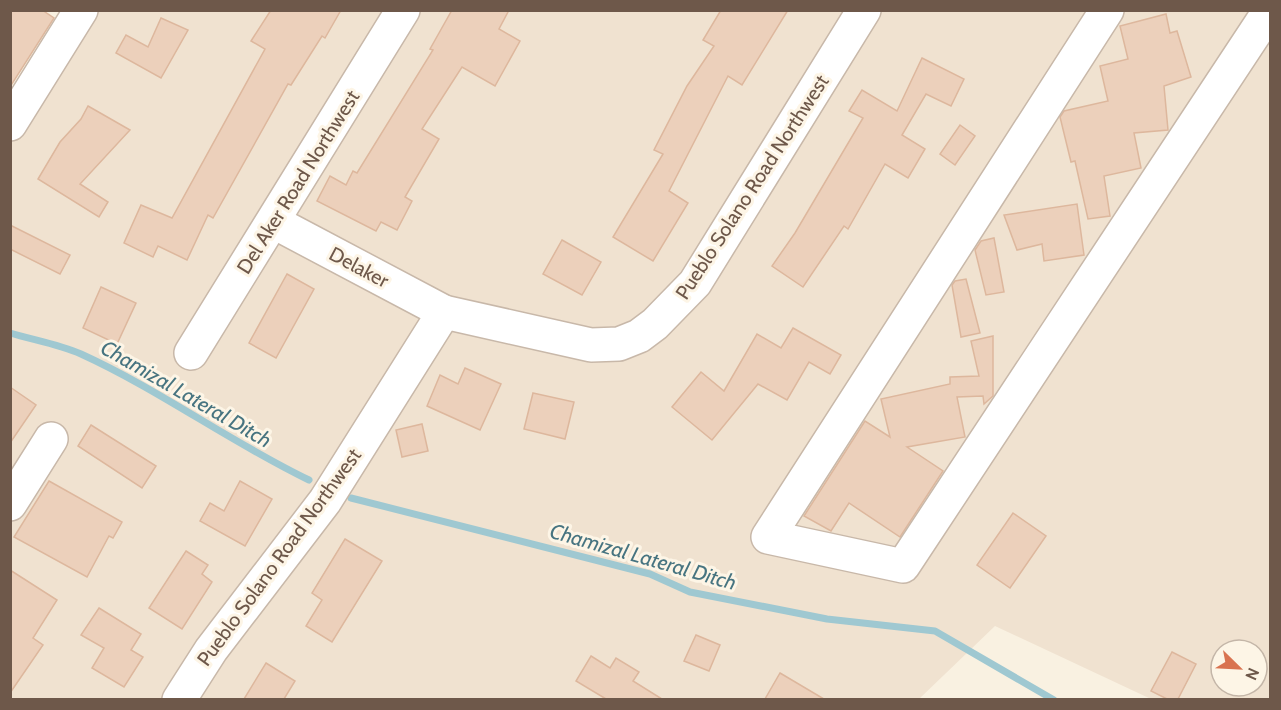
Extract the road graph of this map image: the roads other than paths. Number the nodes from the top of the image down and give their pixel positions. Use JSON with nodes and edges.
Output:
{"nodes":[{"id":1,"x":81,"y":10,"type":"edge"},
{"id":2,"x":404,"y":10,"type":"edge"},
{"id":3,"x":864,"y":10,"type":"edge"},
{"id":4,"x":1107,"y":10,"type":"edge"},
{"id":5,"x":1270,"y":10,"type":"edge"},
{"id":6,"x":10,"y":124,"type":"edge"},
{"id":7,"x":274,"y":222,"type":"junction"},
{"id":8,"x":444,"y":312,"type":"junction"},
{"id":9,"x":190,"y":352,"type":"dead end"},
{"id":10,"x":51,"y":439,"type":"dead end"},
{"id":11,"x":10,"y":504,"type":"edge"},
{"id":12,"x":179,"y":699,"type":"edge"}],
"edges":[{"from":1,"to":6,"type":"street"},
{"from":2,"to":7,"type":"street","name":"Del Aker Road Northwest"},
{"from":3,"to":8,"type":"street","name":"Pueblo Solano Road Northwest"},
{"from":4,"to":5,"type":"street"},
{"from":7,"to":8,"type":"street","name":"Delaker"},
{"from":7,"to":9,"type":"street","name":"Del Aker Road Northwest"},
{"from":8,"to":12,"type":"street","name":"Pueblo Solano Road Northwest"},
{"from":10,"to":11,"type":"street"}]}
